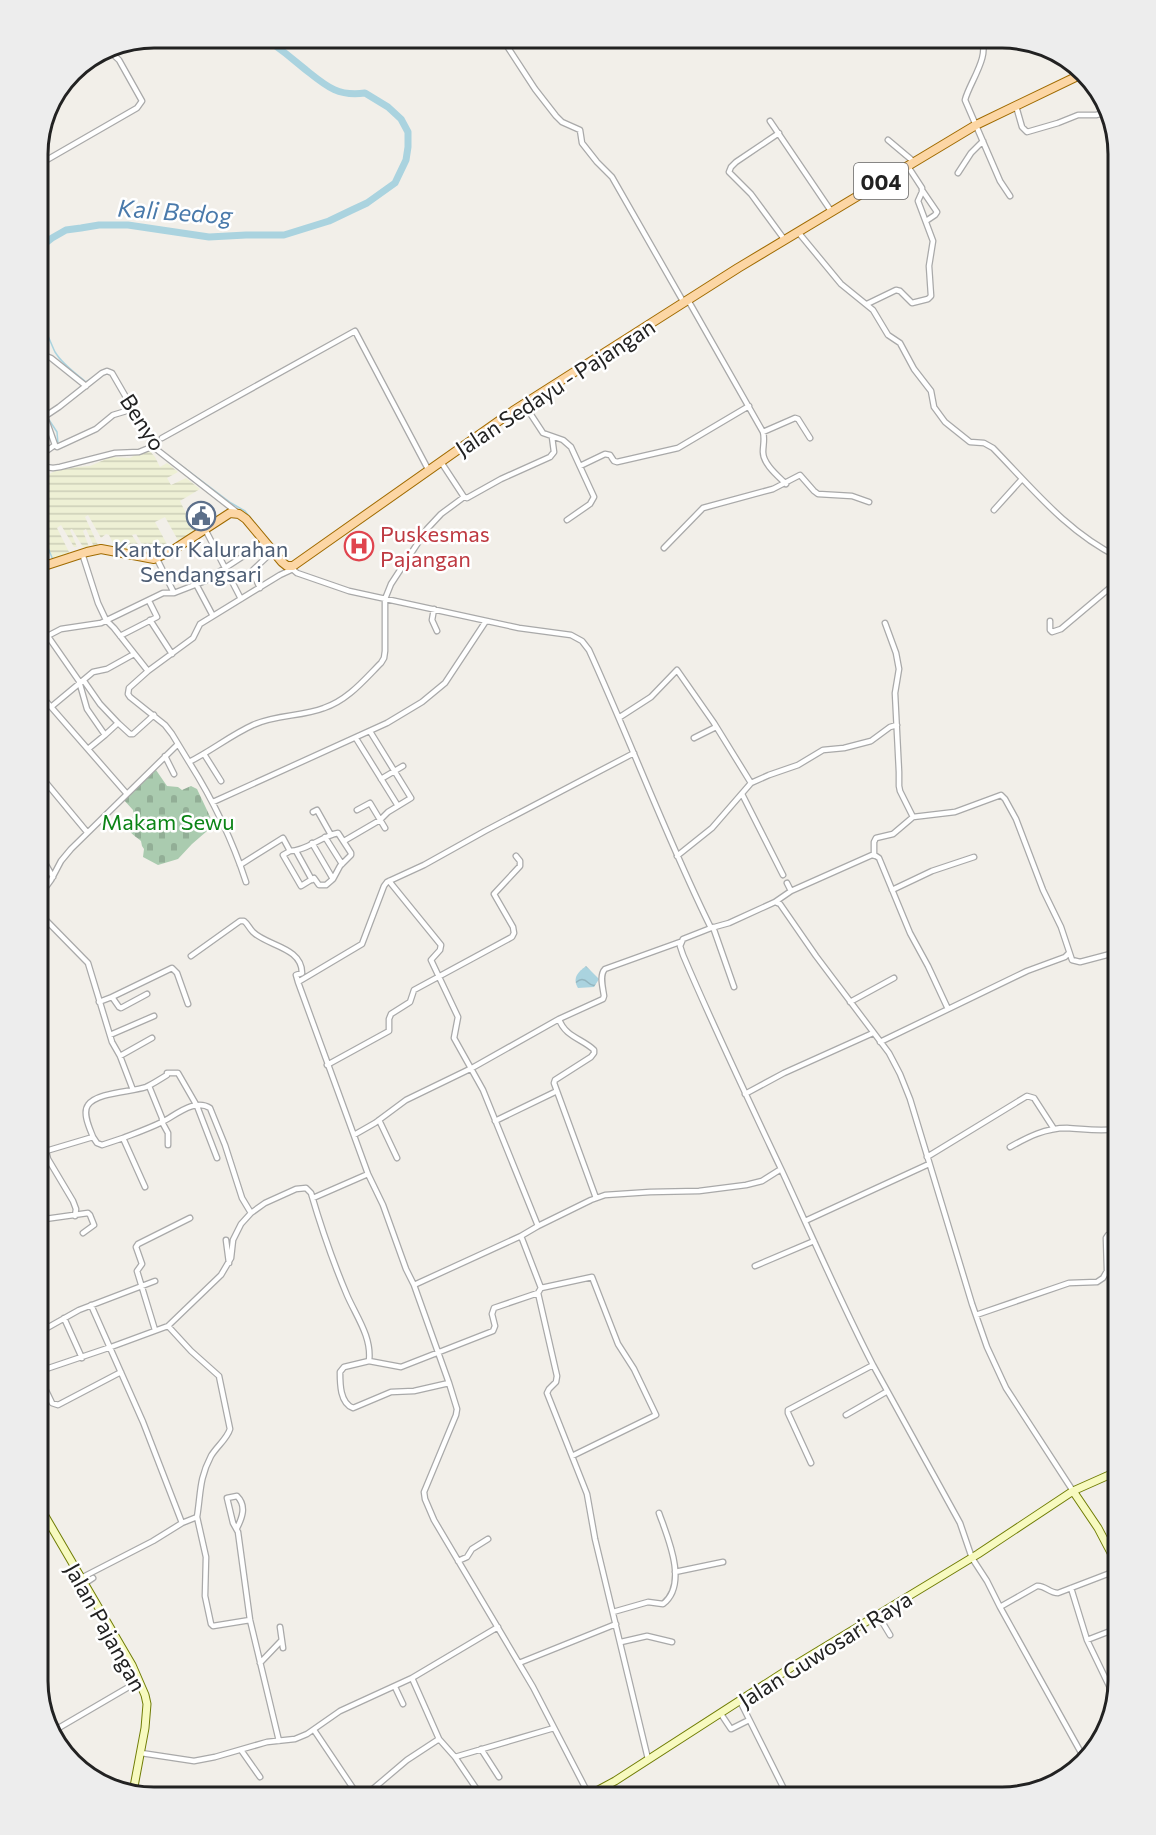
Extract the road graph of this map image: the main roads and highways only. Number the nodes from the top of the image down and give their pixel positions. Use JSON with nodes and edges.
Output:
{"nodes":[{"id":1,"x":1075,"y":77,"type":"edge"},
{"id":2,"x":48,"y":565,"type":"edge"}],
"edges":[{"from":1,"to":2,"type":"main road","name":"Jalan Sedayu - Pajangan","number":"004"}]}
